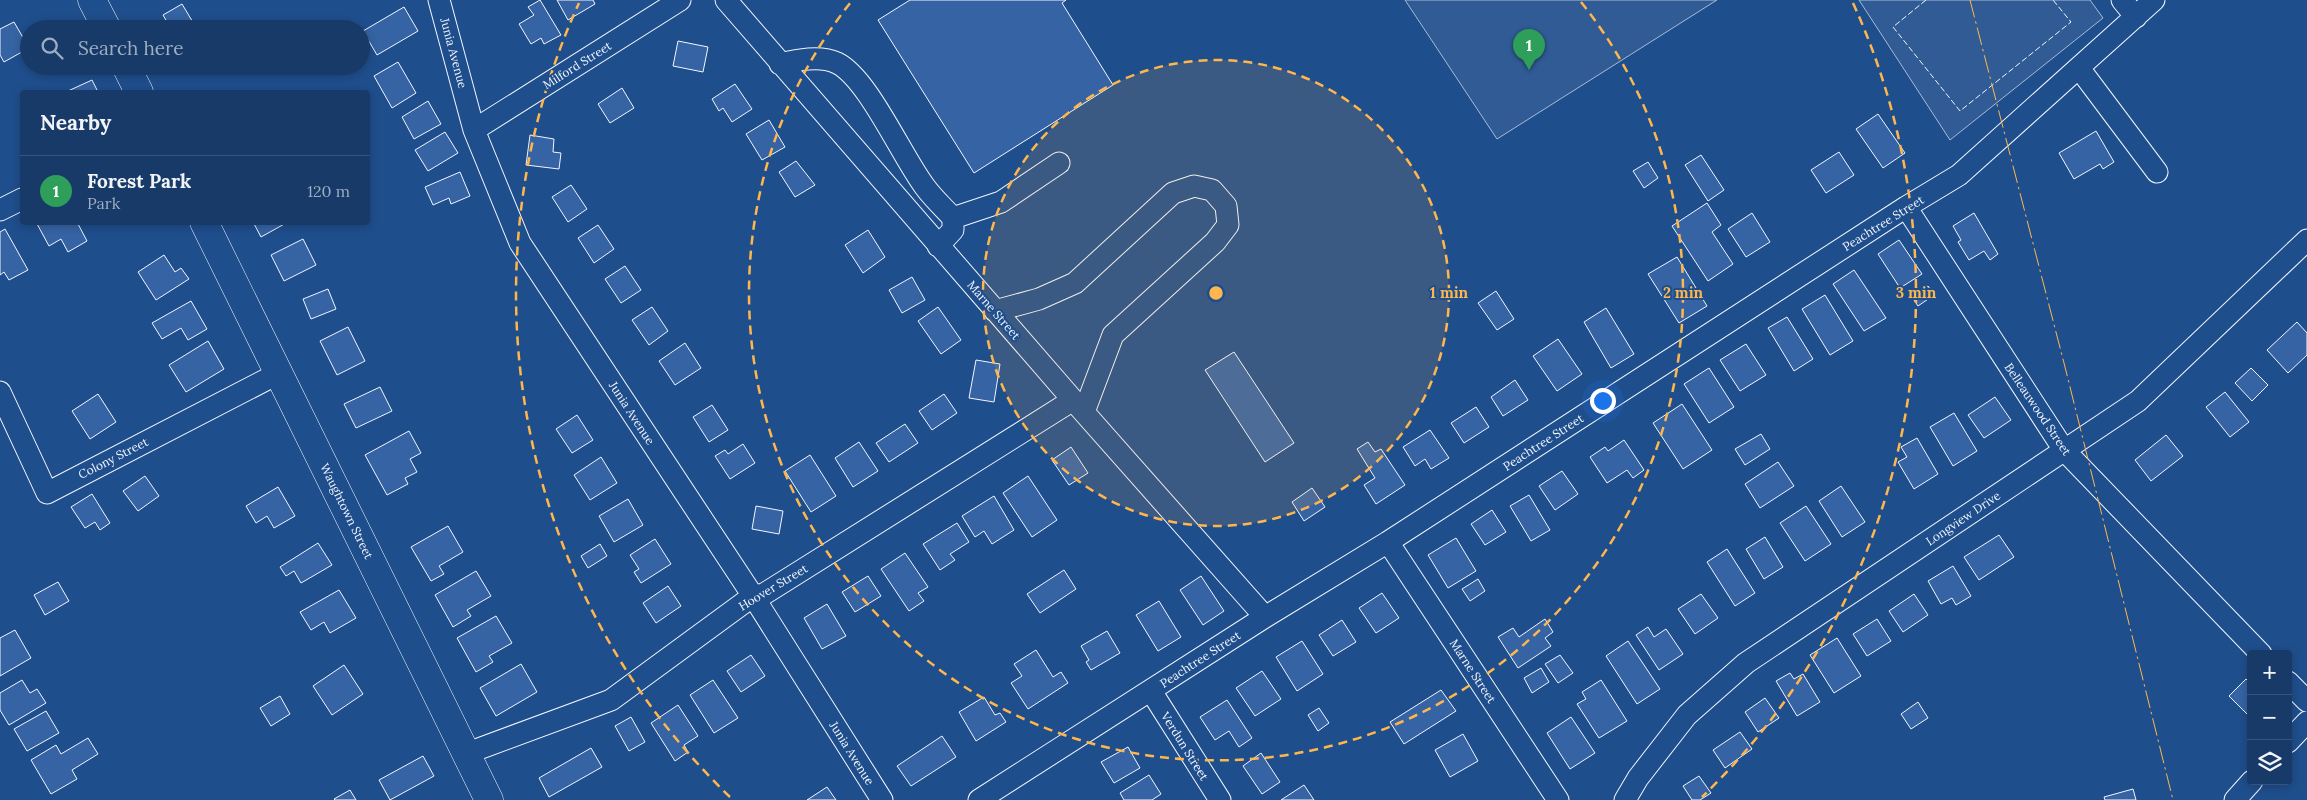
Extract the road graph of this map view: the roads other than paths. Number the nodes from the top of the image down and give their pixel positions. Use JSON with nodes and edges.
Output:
{"nodes":[{"id":1,"x":92,"y":0,"type":"edge"},
{"id":2,"x":439,"y":0,"type":"edge"},
{"id":3,"x":680,"y":0,"type":"edge"},
{"id":4,"x":726,"y":0,"type":"edge"},
{"id":5,"x":2122,"y":0,"type":"edge"},
{"id":6,"x":2154,"y":0,"type":"edge"},
{"id":7,"x":2136,"y":17,"type":"junction"},
{"id":8,"x":102,"y":20,"type":"edge"},
{"id":9,"x":780,"y":64,"type":"junction"},
{"id":10,"x":2079,"y":68,"type":"junction"},
{"id":11,"x":130,"y":75,"type":"edge"},
{"id":12,"x":138,"y":90,"type":"edge"},
{"id":13,"x":474,"y":130,"type":"junction"},
{"id":14,"x":1059,"y":163,"type":"dead end"},
{"id":15,"x":2157,"y":172,"type":"dead end"},
{"id":16,"x":20,"y":201,"type":"edge"},
{"id":17,"x":1906,"y":207,"type":"junction"},
{"id":18,"x":0,"y":210,"type":"edge"},
{"id":19,"x":953,"y":218,"type":"junction"},
{"id":20,"x":205,"y":225,"type":"edge"},
{"id":21,"x":2307,"y":240,"type":"edge"},
{"id":22,"x":938,"y":246,"type":"junction"},
{"id":23,"x":995,"y":310,"type":"junction"},
{"id":24,"x":279,"y":373,"type":"junction"},
{"id":25,"x":0,"y":392,"type":"edge"},
{"id":26,"x":1078,"y":406,"type":"junction"},
{"id":27,"x":2064,"y":450,"type":"junction"},
{"id":28,"x":1388,"y":542,"type":"junction"},
{"id":29,"x":753,"y":596,"type":"junction"},
{"id":30,"x":1265,"y":617,"type":"junction"},
{"id":31,"x":2257,"y":650,"type":"edge"},
{"id":32,"x":2292,"y":686,"type":"edge"},
{"id":33,"x":1151,"y":691,"type":"junction"},
{"id":34,"x":2307,"y":701,"type":"edge"},
{"id":35,"x":2307,"y":722,"type":"edge"},
{"id":36,"x":2290,"y":740,"type":"edge"},
{"id":37,"x":466,"y":754,"type":"junction"},
{"id":38,"x":2248,"y":785,"type":"edge"},
{"id":39,"x":489,"y":800,"type":"edge"},
{"id":40,"x":882,"y":800,"type":"edge"},
{"id":41,"x":979,"y":800,"type":"edge"},
{"id":42,"x":1220,"y":800,"type":"edge"},
{"id":43,"x":1558,"y":800,"type":"edge"},
{"id":44,"x":1625,"y":800,"type":"edge"},
{"id":45,"x":2235,"y":800,"type":"edge"}],
"edges":[{"from":1,"to":8,"type":"main road"},
{"from":2,"to":13,"type":"street","name":"Junia Avenue"},
{"from":3,"to":13,"type":"street","name":"Milford Street"},
{"from":4,"to":9,"type":"street","name":"Marne Street"},
{"from":5,"to":7,"type":"street"},
{"from":6,"to":7,"type":"street","name":"Peachtree Street"},
{"from":7,"to":10,"type":"street","name":"Peachtree Street"},
{"from":9,"to":19,"type":"street"},
{"from":9,"to":22,"type":"street","name":"Marne Street"},
{"from":10,"to":15,"type":"street"},
{"from":10,"to":17,"type":"street","name":"Peachtree Street"},
{"from":11,"to":12,"type":"main road"},
{"from":13,"to":29,"type":"street","name":"Junia Avenue"},
{"from":14,"to":19,"type":"street"},
{"from":16,"to":18,"type":"street"},
{"from":17,"to":27,"type":"street","name":"Belleauwood Street"},
{"from":17,"to":28,"type":"street","name":"Peachtree Street"},
{"from":19,"to":22,"type":"street"},
{"from":20,"to":24,"type":"main road","name":"Waughtown Street"},
{"from":21,"to":27,"type":"street","name":"Longview Drive"},
{"from":22,"to":23,"type":"street","name":"Marne Street"},
{"from":23,"to":26,"type":"street","name":"Marne Street"},
{"from":23,"to":26,"type":"street"},
{"from":24,"to":25,"type":"street","name":"Colony Street"},
{"from":24,"to":37,"type":"main road","name":"Waughtown Street"},
{"from":26,"to":29,"type":"street","name":"Hoover Street"},
{"from":26,"to":30,"type":"street","name":"Marne Street"},
{"from":27,"to":31,"type":"street","name":"Belleauwood Street"},
{"from":27,"to":44,"type":"street","name":"Longview Drive"},
{"from":28,"to":30,"type":"street","name":"Peachtree Street"},
{"from":28,"to":43,"type":"street","name":"Marne Street"},
{"from":29,"to":37,"type":"street","name":"Hoover Street"},
{"from":29,"to":40,"type":"street","name":"Junia Avenue"},
{"from":30,"to":33,"type":"street","name":"Peachtree Street"},
{"from":32,"to":34,"type":"street"},
{"from":33,"to":41,"type":"street","name":"Peachtree Street"},
{"from":33,"to":42,"type":"street","name":"Verdun Street"},
{"from":35,"to":36,"type":"street"},
{"from":37,"to":39,"type":"main road","name":"Waughtown Street"},
{"from":38,"to":45,"type":"street"}]}
